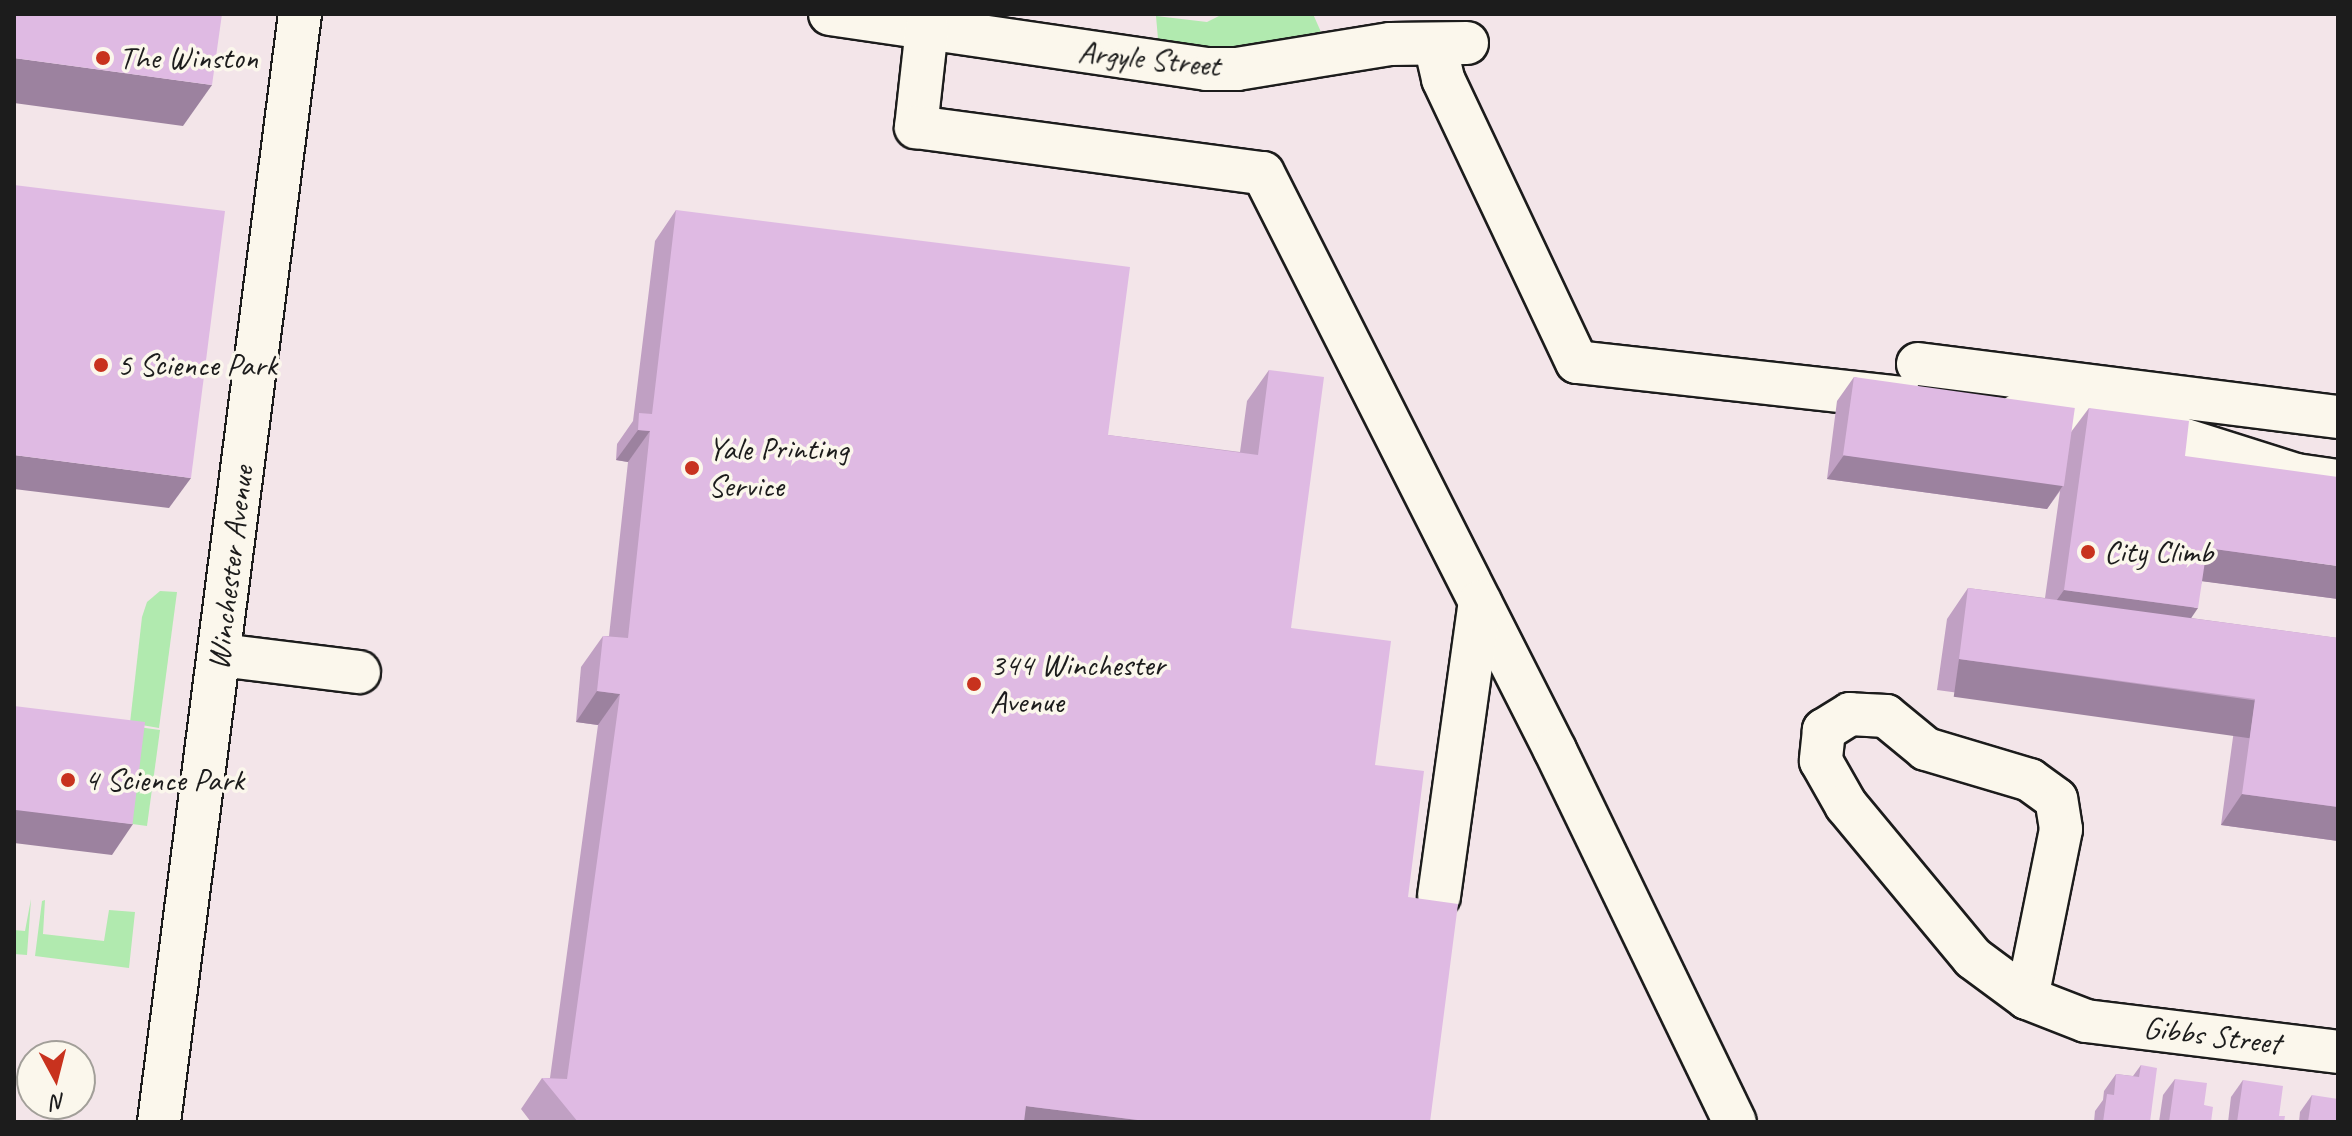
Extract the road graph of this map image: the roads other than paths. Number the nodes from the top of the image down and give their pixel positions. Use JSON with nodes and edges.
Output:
{"nodes":[{"id":1,"x":300,"y":14,"type":"edge"},
{"id":2,"x":830,"y":14,"type":"edge"},
{"id":3,"x":927,"y":28,"type":"junction"},
{"id":4,"x":1918,"y":364,"type":"dead end"},
{"id":5,"x":2338,"y":417,"type":"edge"},
{"id":6,"x":2338,"y":481,"type":"edge"},
{"id":7,"x":1480,"y":602,"type":"junction"},
{"id":8,"x":220,"y":655,"type":"junction"},
{"id":9,"x":359,"y":672,"type":"dead end"},
{"id":10,"x":1439,"y":896,"type":"dead end"},
{"id":11,"x":2027,"y":998,"type":"junction"},
{"id":12,"x":2338,"y":1052,"type":"edge"},
{"id":13,"x":159,"y":1122,"type":"edge"},
{"id":14,"x":1735,"y":1122,"type":"edge"}],
"edges":[{"from":1,"to":8,"type":"street","name":"Winchester Avenue"},
{"from":2,"to":3,"type":"street","name":"Argyle Street"},
{"from":3,"to":6,"type":"street","name":"Argyle Street"},
{"from":3,"to":7,"type":"street"},
{"from":4,"to":5,"type":"street"},
{"from":7,"to":10,"type":"street"},
{"from":7,"to":14,"type":"street"},
{"from":8,"to":9,"type":"street"},
{"from":8,"to":13,"type":"street","name":"Winchester Avenue"},
{"from":11,"to":11,"type":"street","name":"Gibbs Street"},
{"from":11,"to":12,"type":"street","name":"Gibbs Street"}]}
